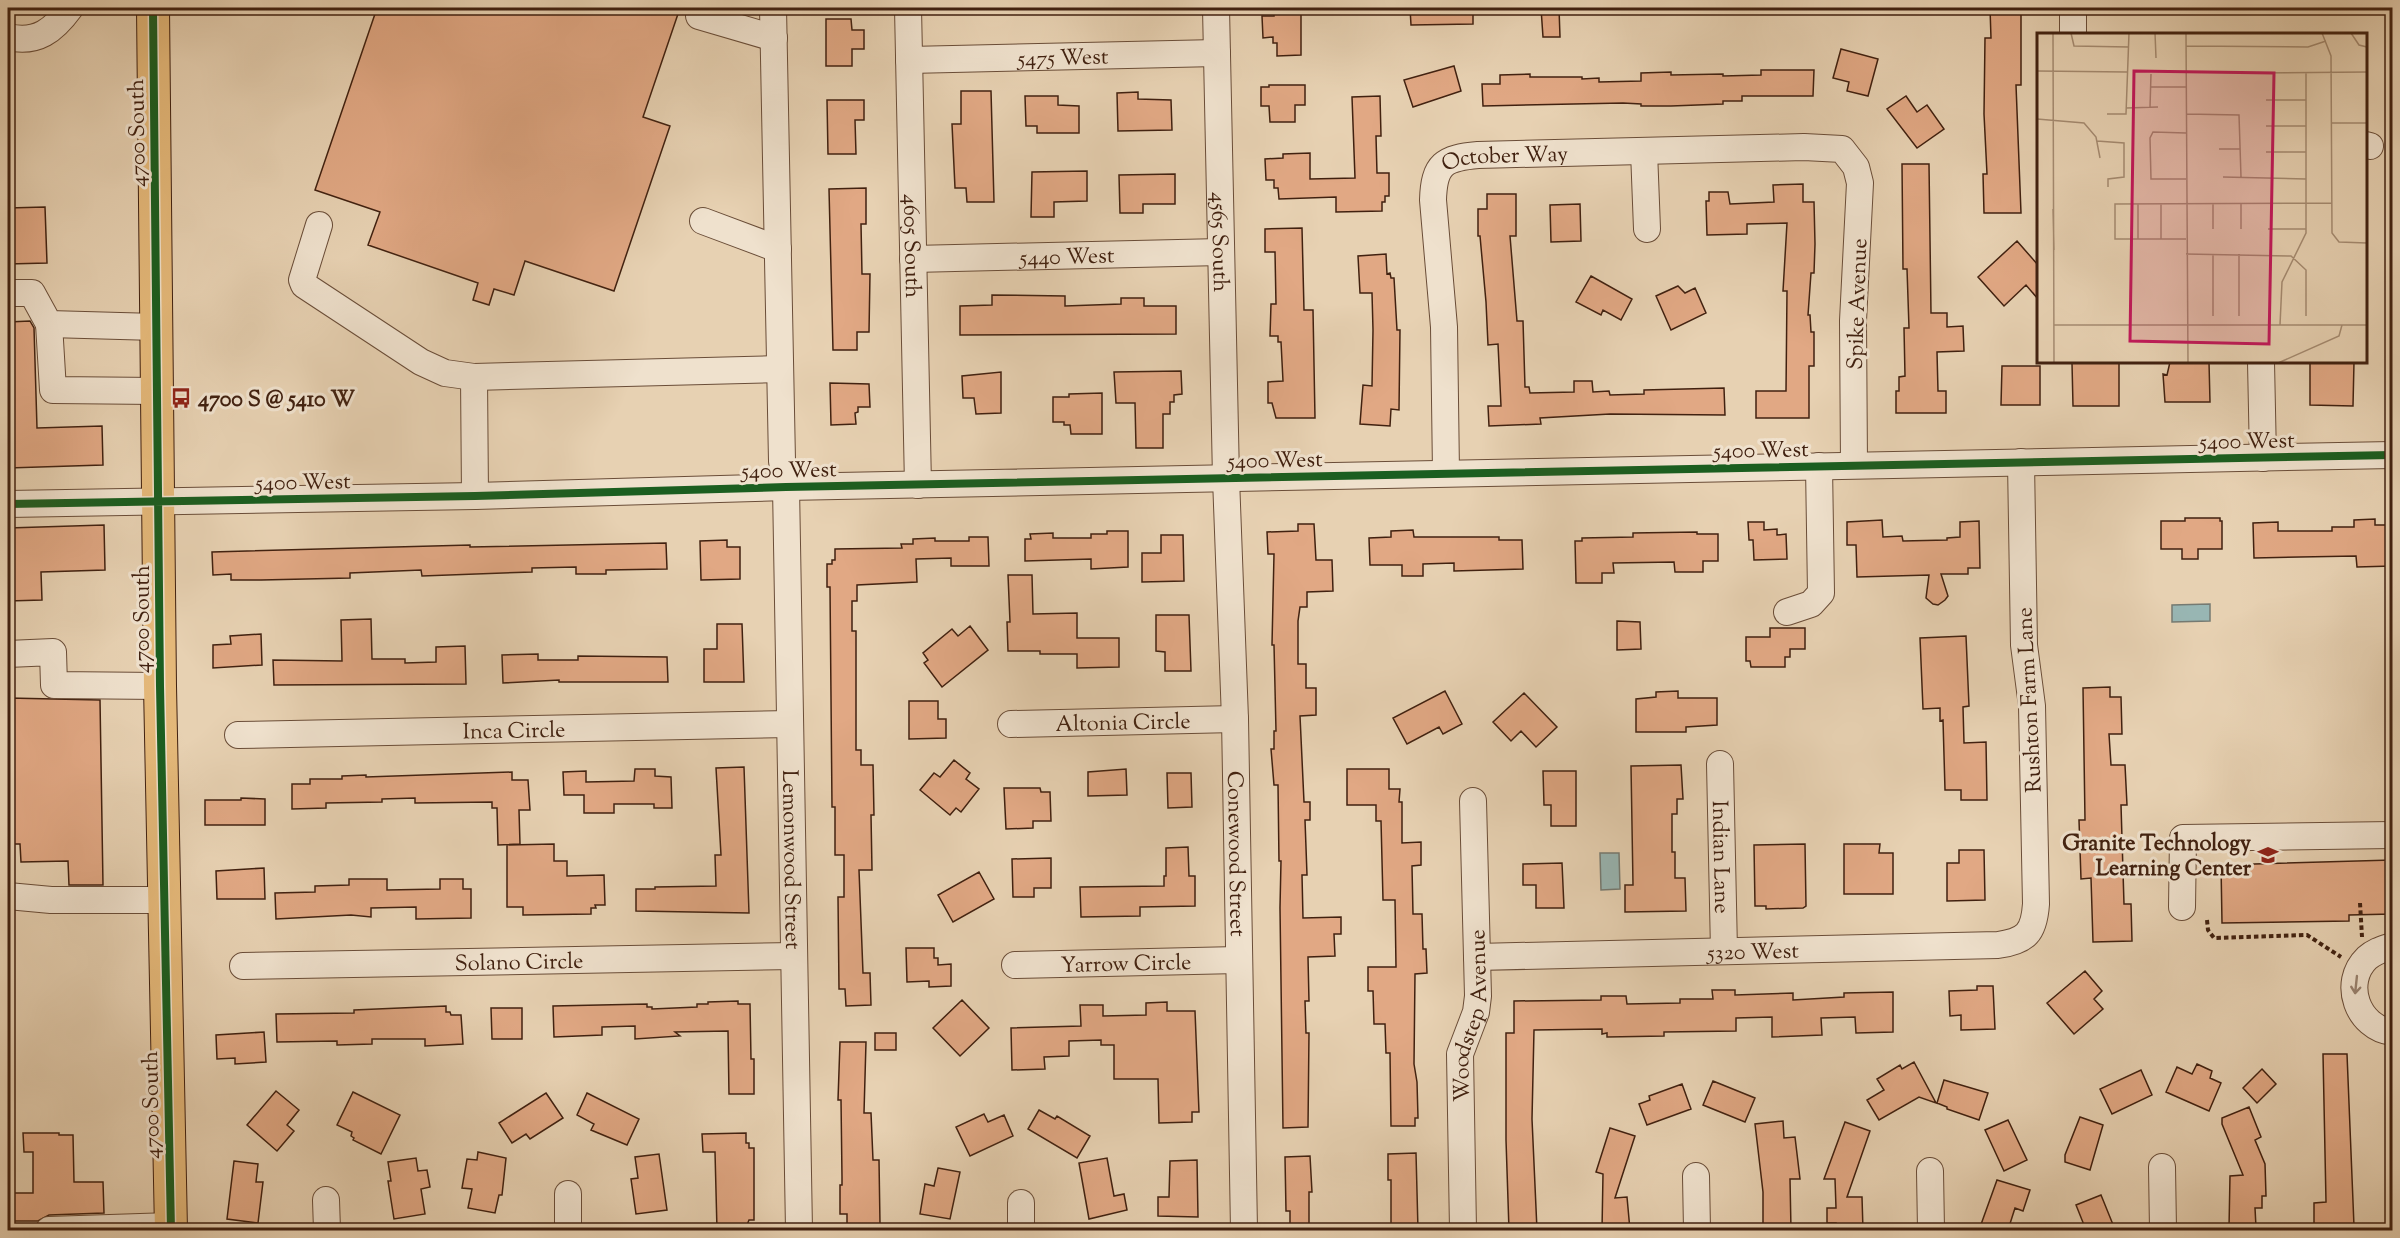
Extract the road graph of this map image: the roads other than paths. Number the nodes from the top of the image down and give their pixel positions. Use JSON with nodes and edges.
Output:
{"nodes":[{"id":1,"x":70,"y":8,"type":"edge"},
{"id":2,"x":153,"y":8,"type":"edge"},
{"id":3,"x":773,"y":8,"type":"edge"},
{"id":4,"x":908,"y":8,"type":"edge"},
{"id":5,"x":1216,"y":8,"type":"edge"},
{"id":6,"x":2073,"y":8,"type":"edge"},
{"id":7,"x":699,"y":16,"type":"dead end"},
{"id":8,"x":2073,"y":33,"type":"edge"},
{"id":9,"x":8,"y":37,"type":"edge"},
{"id":10,"x":774,"y":38,"type":"junction"},
{"id":11,"x":1217,"y":53,"type":"junction"},
{"id":12,"x":909,"y":60,"type":"junction"},
{"id":13,"x":1842,"y":149,"type":"joint"},
{"id":14,"x":1644,"y":151,"type":"junction"},
{"id":15,"x":703,"y":221,"type":"dead end"},
{"id":16,"x":319,"y":225,"type":"dead end"},
{"id":17,"x":1647,"y":229,"type":"dead end"},
{"id":18,"x":777,"y":249,"type":"junction"},
{"id":19,"x":1221,"y":252,"type":"junction"},
{"id":20,"x":913,"y":259,"type":"junction"},
{"id":21,"x":8,"y":293,"type":"edge"},
{"id":22,"x":49,"y":324,"type":"junction"},
{"id":23,"x":156,"y":327,"type":"junction"},
{"id":24,"x":2261,"y":363,"type":"edge"},
{"id":25,"x":779,"y":369,"type":"junction"},
{"id":26,"x":474,"y":377,"type":"junction"},
{"id":27,"x":157,"y":391,"type":"junction"},
{"id":28,"x":2392,"y":455,"type":"edge"},
{"id":29,"x":2263,"y":458,"type":"junction"},
{"id":30,"x":2021,"y":462,"type":"junction"},
{"id":31,"x":1854,"y":465,"type":"junction"},
{"id":32,"x":1819,"y":466,"type":"junction"},
{"id":33,"x":1446,"y":473,"type":"junction"},
{"id":34,"x":1226,"y":478,"type":"junction"},
{"id":35,"x":918,"y":485,"type":"junction"},
{"id":36,"x":786,"y":487,"type":"junction"},
{"id":37,"x":475,"y":496,"type":"junction"},
{"id":38,"x":159,"y":502,"type":"junction"},
{"id":39,"x":8,"y":504,"type":"edge"},
{"id":40,"x":1787,"y":612,"type":"dead end"},
{"id":41,"x":8,"y":654,"type":"edge"},
{"id":42,"x":160,"y":686,"type":"junction"},
{"id":43,"x":1235,"y":719,"type":"junction"},
{"id":44,"x":790,"y":724,"type":"junction"},
{"id":45,"x":1011,"y":724,"type":"dead end"},
{"id":46,"x":238,"y":735,"type":"dead end"},
{"id":47,"x":1720,"y":764,"type":"dead end"},
{"id":48,"x":1473,"y":801,"type":"dead end"},
{"id":49,"x":2392,"y":835,"type":"edge"},
{"id":50,"x":8,"y":896,"type":"edge"},
{"id":51,"x":164,"y":900,"type":"junction"},
{"id":52,"x":2182,"y":907,"type":"dead end"},
{"id":53,"x":2027,"y":936,"type":"joint"},
{"id":54,"x":2392,"y":946,"type":"edge"},
{"id":55,"x":1724,"y":951,"type":"junction"},
{"id":56,"x":794,"y":956,"type":"junction"},
{"id":57,"x":1477,"y":957,"type":"junction"},
{"id":58,"x":1238,"y":960,"type":"junction"},
{"id":59,"x":1015,"y":965,"type":"dead end"},
{"id":60,"x":243,"y":966,"type":"dead end"},
{"id":61,"x":2392,"y":1032,"type":"edge"},
{"id":62,"x":2162,"y":1167,"type":"dead end"},
{"id":63,"x":1930,"y":1171,"type":"dead end"},
{"id":64,"x":1696,"y":1176,"type":"dead end"},
{"id":65,"x":568,"y":1194,"type":"dead end"},
{"id":66,"x":326,"y":1200,"type":"dead end"},
{"id":67,"x":1021,"y":1203,"type":"dead end"},
{"id":68,"x":171,"y":1228,"type":"edge"},
{"id":69,"x":50,"y":1230,"type":"edge"},
{"id":70,"x":327,"y":1230,"type":"edge"},
{"id":71,"x":568,"y":1230,"type":"edge"},
{"id":72,"x":799,"y":1230,"type":"edge"},
{"id":73,"x":1021,"y":1230,"type":"edge"},
{"id":74,"x":1244,"y":1230,"type":"edge"},
{"id":75,"x":1463,"y":1230,"type":"edge"},
{"id":76,"x":1697,"y":1230,"type":"edge"},
{"id":77,"x":1931,"y":1230,"type":"edge"},
{"id":78,"x":2163,"y":1230,"type":"edge"}],
"edges":[{"from":1,"to":9,"type":"street"},
{"from":2,"to":23,"type":"main road","name":"4700 South"},
{"from":3,"to":10,"type":"street","name":"Lemonwood Street"},
{"from":4,"to":12,"type":"street","name":"4605 South"},
{"from":5,"to":11,"type":"street","name":"4565 South"},
{"from":6,"to":8,"type":"street"},
{"from":7,"to":10,"type":"street"},
{"from":10,"to":18,"type":"street","name":"Lemonwood Street"},
{"from":11,"to":12,"type":"street","name":"5475 West"},
{"from":11,"to":19,"type":"street","name":"4565 South"},
{"from":12,"to":20,"type":"street","name":"4605 South"},
{"from":13,"to":14,"type":"street","name":"October Way"},
{"from":13,"to":31,"type":"street","name":"Spike Avenue"},
{"from":14,"to":17,"type":"street"},
{"from":14,"to":33,"type":"street","name":"October Way"},
{"from":15,"to":18,"type":"street"},
{"from":16,"to":26,"type":"street"},
{"from":18,"to":25,"type":"street","name":"Lemonwood Street"},
{"from":19,"to":20,"type":"street","name":"5440 West"},
{"from":19,"to":34,"type":"street","name":"4565 South"},
{"from":20,"to":35,"type":"street","name":"4605 South"},
{"from":21,"to":22,"type":"street"},
{"from":22,"to":23,"type":"street"},
{"from":22,"to":27,"type":"street"},
{"from":23,"to":27,"type":"main road","name":"4700 South"},
{"from":24,"to":29,"type":"street"},
{"from":25,"to":26,"type":"street"},
{"from":25,"to":36,"type":"street","name":"Lemonwood Street"},
{"from":26,"to":37,"type":"street"},
{"from":27,"to":38,"type":"main road","name":"4700 South"},
{"from":28,"to":29,"type":"street","name":"5400 West"},
{"from":29,"to":30,"type":"street","name":"5400 West"},
{"from":30,"to":31,"type":"street","name":"5400 West"},
{"from":30,"to":53,"type":"street","name":"Rushton Farm Lane"},
{"from":31,"to":32,"type":"street","name":"5400 West"},
{"from":32,"to":33,"type":"street","name":"5400 West"},
{"from":32,"to":40,"type":"street"},
{"from":33,"to":34,"type":"street","name":"5400 West"},
{"from":34,"to":35,"type":"street","name":"5400 West"},
{"from":34,"to":43,"type":"street","name":"Conewood Street"},
{"from":35,"to":36,"type":"street","name":"5400 West"},
{"from":36,"to":37,"type":"street","name":"5400 West"},
{"from":36,"to":44,"type":"street","name":"Lemonwood Street"},
{"from":37,"to":38,"type":"street","name":"5400 West"},
{"from":38,"to":39,"type":"street","name":"5400 West"},
{"from":38,"to":42,"type":"main road","name":"4700 South"},
{"from":41,"to":42,"type":"street"},
{"from":42,"to":51,"type":"main road","name":"4700 South"},
{"from":43,"to":45,"type":"street","name":"Altonia Circle"},
{"from":43,"to":58,"type":"street","name":"Conewood Street"},
{"from":44,"to":46,"type":"street","name":"Inca Circle"},
{"from":44,"to":56,"type":"street","name":"Lemonwood Street"},
{"from":47,"to":55,"type":"street","name":"Indian Lane"},
{"from":48,"to":57,"type":"street","name":"Woodstep Avenue"},
{"from":49,"to":52,"type":"street"},
{"from":50,"to":51,"type":"street"},
{"from":51,"to":68,"type":"main road","name":"4700 South"},
{"from":53,"to":55,"type":"street","name":"5320 West"},
{"from":54,"to":61,"type":"street","one_way":true},
{"from":55,"to":57,"type":"street","name":"5320 West"},
{"from":56,"to":60,"type":"street","name":"Solano Circle"},
{"from":56,"to":72,"type":"street","name":"Lemonwood Street"},
{"from":57,"to":75,"type":"street","name":"Woodstep Avenue"},
{"from":58,"to":59,"type":"street","name":"Yarrow Circle"},
{"from":58,"to":74,"type":"street","name":"Conewood Street"},
{"from":62,"to":78,"type":"street"},
{"from":63,"to":77,"type":"street"},
{"from":64,"to":76,"type":"street"},
{"from":65,"to":71,"type":"street"},
{"from":66,"to":70,"type":"street"},
{"from":67,"to":73,"type":"street"},
{"from":68,"to":69,"type":"street"}]}
